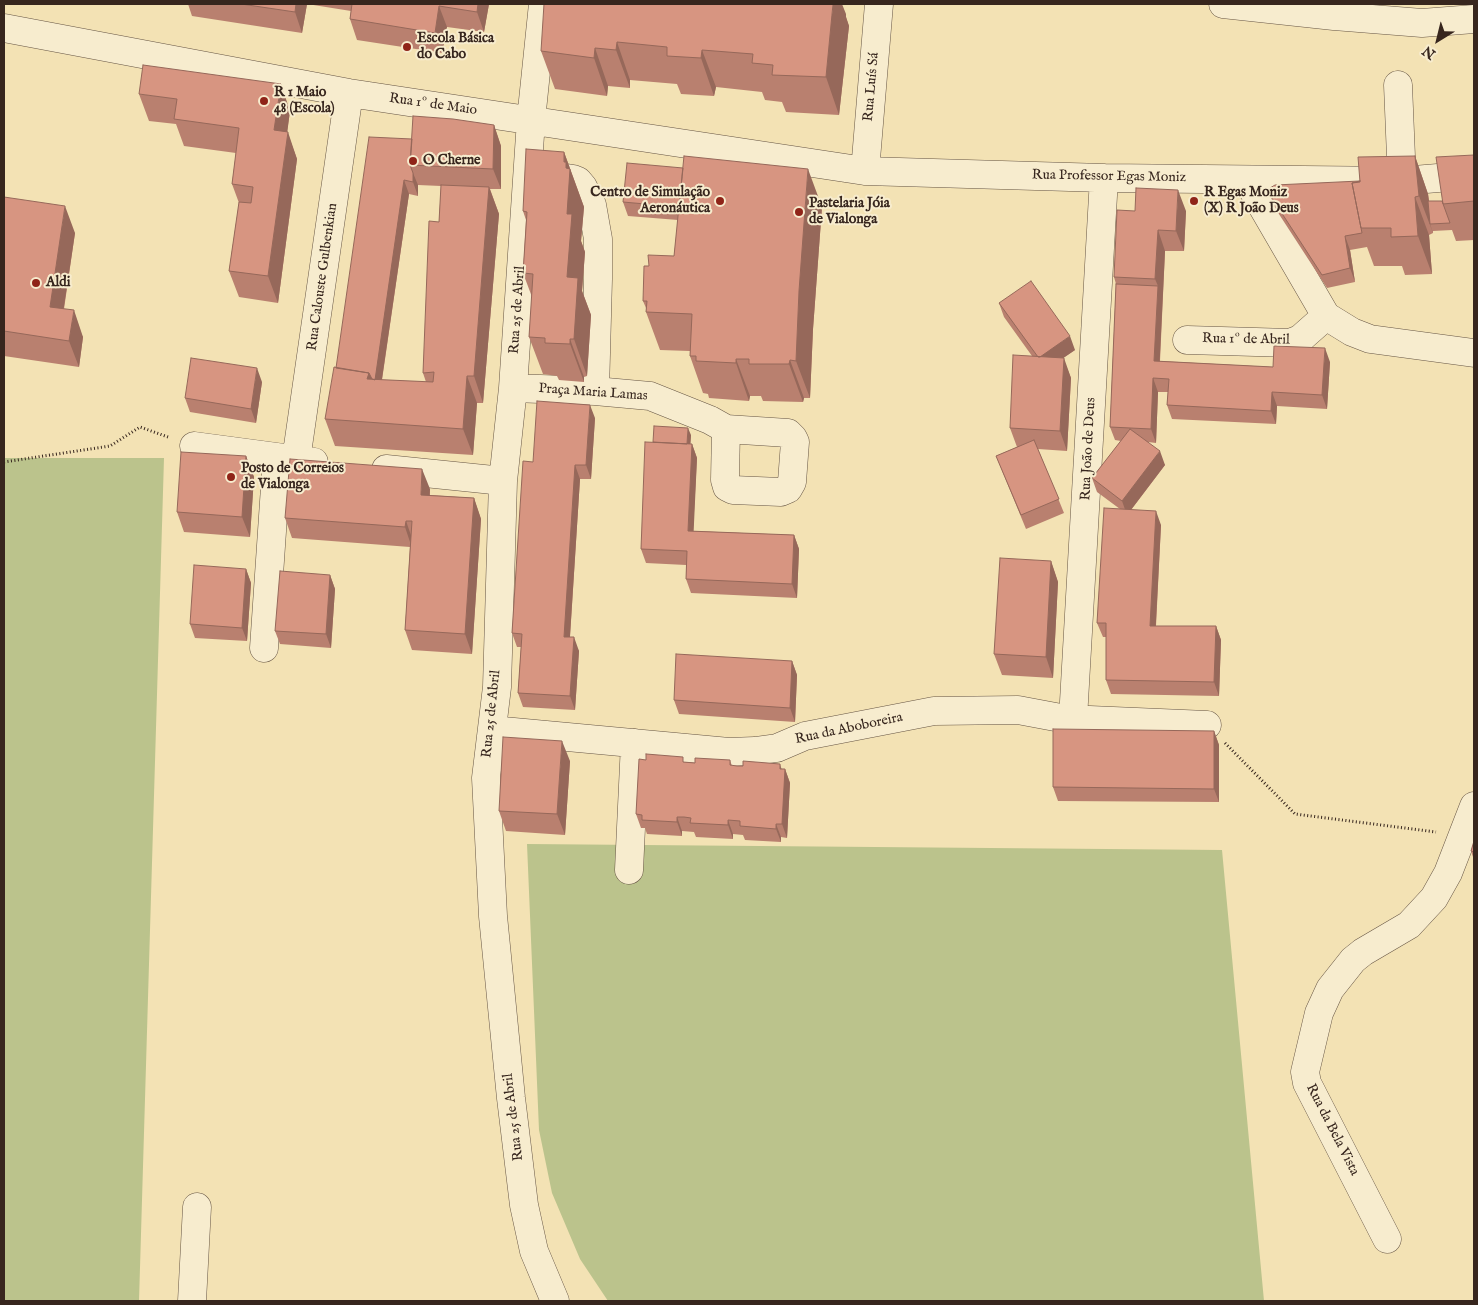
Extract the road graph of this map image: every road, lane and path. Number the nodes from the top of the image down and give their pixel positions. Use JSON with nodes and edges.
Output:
{"nodes":[{"id":1,"x":543,"y":4,"type":"edge"},
{"id":2,"x":879,"y":4,"type":"edge"},
{"id":3,"x":1223,"y":4,"type":"edge"},
{"id":4,"x":1474,"y":19,"type":"edge"},
{"id":5,"x":4,"y":28,"type":"edge"},
{"id":6,"x":1398,"y":85,"type":"dead end"},
{"id":7,"x":350,"y":93,"type":"junction"},
{"id":8,"x":531,"y":120,"type":"junction"},
{"id":9,"x":864,"y":171,"type":"junction"},
{"id":10,"x":1474,"y":175,"type":"edge"},
{"id":11,"x":554,"y":176,"type":"edge"},
{"id":12,"x":1104,"y":178,"type":"junction"},
{"id":13,"x":1247,"y":180,"type":"junction"},
{"id":14,"x":1402,"y":181,"type":"junction"},
{"id":15,"x":1326,"y":316,"type":"junction"},
{"id":16,"x":1187,"y":340,"type":"dead end"},
{"id":17,"x":1474,"y":353,"type":"edge"},
{"id":18,"x":513,"y":388,"type":"junction"},
{"id":19,"x":595,"y":390,"type":"junction"},
{"id":20,"x":726,"y":430,"type":"dead end"},
{"id":21,"x":194,"y":446,"type":"joint"},
{"id":22,"x":286,"y":459,"type":"junction"},
{"id":23,"x":4,"y":462,"type":"edge"},
{"id":24,"x":336,"y":464,"type":"edge"},
{"id":25,"x":365,"y":467,"type":"edge"},
{"id":26,"x":503,"y":481,"type":"junction"},
{"id":27,"x":264,"y":648,"type":"dead end"},
{"id":28,"x":1073,"y":719,"type":"junction"},
{"id":29,"x":1207,"y":725,"type":"joint"},
{"id":30,"x":492,"y":730,"type":"junction"},
{"id":31,"x":635,"y":743,"type":"junction"},
{"id":32,"x":1474,"y":806,"type":"edge"},
{"id":33,"x":1463,"y":835,"type":"junction"},
{"id":34,"x":629,"y":870,"type":"dead end"},
{"id":35,"x":197,"y":1207,"type":"dead end"},
{"id":36,"x":1387,"y":1239,"type":"dead end"},
{"id":37,"x":192,"y":1301,"type":"edge"},
{"id":38,"x":556,"y":1301,"type":"edge"}],
"edges":[{"from":1,"to":8,"type":"street","name":"Rua 25 de Abril"},
{"from":2,"to":9,"type":"street","name":"Rua Luís Sá"},
{"from":3,"to":4,"type":"street"},
{"from":5,"to":7,"type":"street","name":"Rua 1º de Maio"},
{"from":6,"to":14,"type":"street"},
{"from":7,"to":8,"type":"street","name":"Rua 1º de Maio"},
{"from":7,"to":22,"type":"street","name":"Rua Calouste Gulbenkian"},
{"from":8,"to":9,"type":"street","name":"Rua 1º de Maio"},
{"from":8,"to":18,"type":"street","name":"Rua 25 de Abril"},
{"from":9,"to":12,"type":"street","name":"Rua Professor Egas Moniz"},
{"from":10,"to":14,"type":"street","name":"Rua Professor Egas Moniz"},
{"from":11,"to":19,"type":"street"},
{"from":12,"to":13,"type":"street","name":"Rua Professor Egas Moniz"},
{"from":12,"to":28,"type":"street","name":"Rua João de Deus"},
{"from":13,"to":14,"type":"street","name":"Rua Professor Egas Moniz"},
{"from":13,"to":15,"type":"street"},
{"from":15,"to":16,"type":"street","name":"Rua 1º de Abril"},
{"from":15,"to":17,"type":"street"},
{"from":18,"to":19,"type":"street","name":"Praça Maria Lamas"},
{"from":18,"to":26,"type":"street","name":"Rua 25 de Abril"},
{"from":19,"to":20,"type":"street","name":"Praça Maria Lamas"},
{"from":21,"to":22,"type":"street"},
{"from":21,"to":23,"type":"path"},
{"from":22,"to":24,"type":"street"},
{"from":22,"to":27,"type":"street","name":"Rua Calouste Gulbenkian"},
{"from":25,"to":26,"type":"street"},
{"from":26,"to":30,"type":"street","name":"Rua 25 de Abril"},
{"from":28,"to":29,"type":"street","name":"Rua da Aboboreira"},
{"from":28,"to":31,"type":"street","name":"Rua da Aboboreira"},
{"from":29,"to":33,"type":"path"},
{"from":30,"to":31,"type":"street","name":"Rua da Aboboreira"},
{"from":30,"to":38,"type":"street","name":"Rua 25 de Abril"},
{"from":31,"to":34,"type":"street"},
{"from":32,"to":33,"type":"street","name":"Rua da Bela Vista"},
{"from":33,"to":36,"type":"street","name":"Rua da Bela Vista"},
{"from":35,"to":37,"type":"street"}]}
